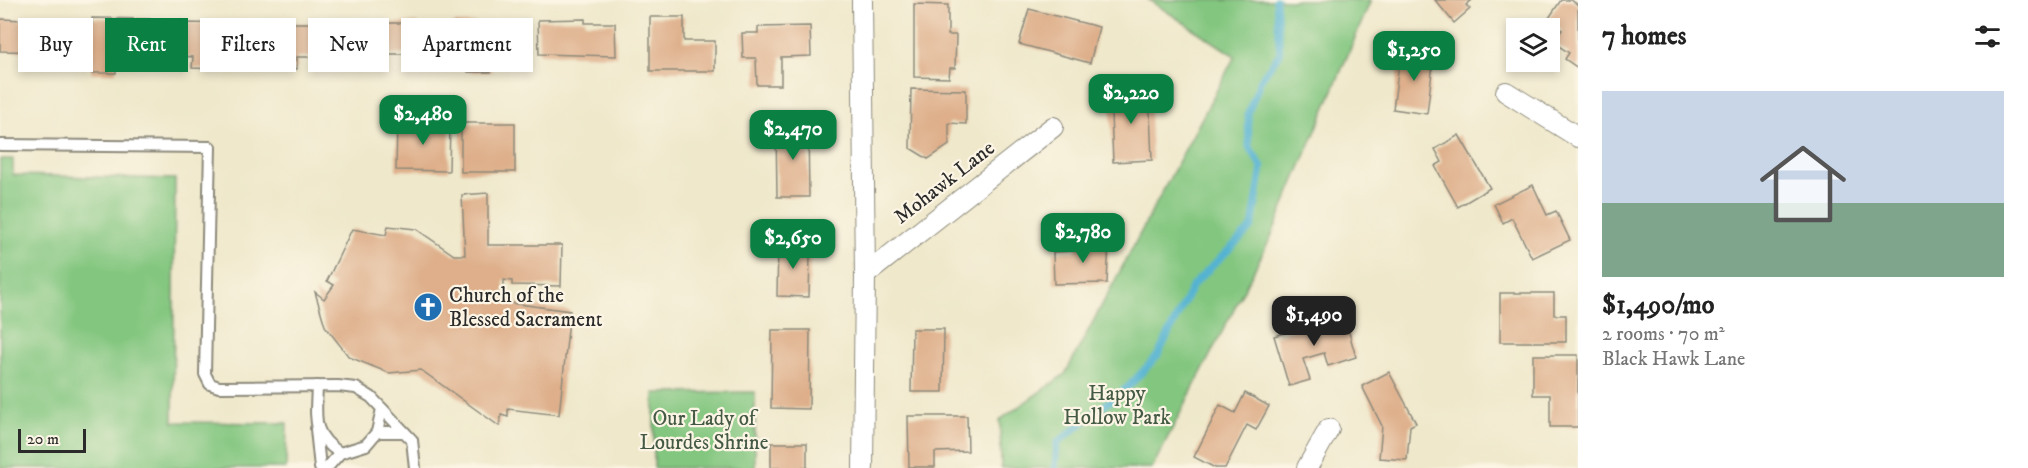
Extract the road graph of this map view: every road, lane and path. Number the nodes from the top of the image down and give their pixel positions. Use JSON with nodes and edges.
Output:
{"nodes":[{"id":1,"x":862,"y":0,"type":"edge"},
{"id":2,"x":1506,"y":92,"type":"dead end"},
{"id":3,"x":1053,"y":127,"type":"dead end"},
{"id":4,"x":1578,"y":137,"type":"edge"},
{"id":5,"x":0,"y":144,"type":"edge"},
{"id":6,"x":865,"y":275,"type":"junction"},
{"id":7,"x":316,"y":386,"type":"junction"},
{"id":8,"x":382,"y":409,"type":"junction"},
{"id":9,"x":316,"y":426,"type":"junction"},
{"id":10,"x":1329,"y":429,"type":"dead end"},
{"id":11,"x":378,"y":432,"type":"junction"},
{"id":12,"x":404,"y":432,"type":"junction"},
{"id":13,"x":340,"y":453,"type":"junction"},
{"id":14,"x":320,"y":468,"type":"edge"},
{"id":15,"x":327,"y":468,"type":"edge"},
{"id":16,"x":414,"y":468,"type":"edge"},
{"id":17,"x":862,"y":468,"type":"edge"},
{"id":18,"x":1307,"y":468,"type":"edge"}],
"edges":[{"from":1,"to":6,"type":"street"},
{"from":2,"to":4,"type":"street"},
{"from":3,"to":6,"type":"street","name":"Mohawk Lane"},
{"from":5,"to":7,"type":"lane"},
{"from":6,"to":17,"type":"street"},
{"from":7,"to":8,"type":"lane"},
{"from":7,"to":9,"type":"lane"},
{"from":8,"to":11,"type":"lane"},
{"from":8,"to":12,"type":"lane"},
{"from":9,"to":13,"type":"lane"},
{"from":9,"to":14,"type":"lane"},
{"from":10,"to":18,"type":"street"},
{"from":11,"to":12,"type":"lane"},
{"from":11,"to":13,"type":"lane"},
{"from":12,"to":16,"type":"lane"},
{"from":13,"to":15,"type":"lane"}]}
